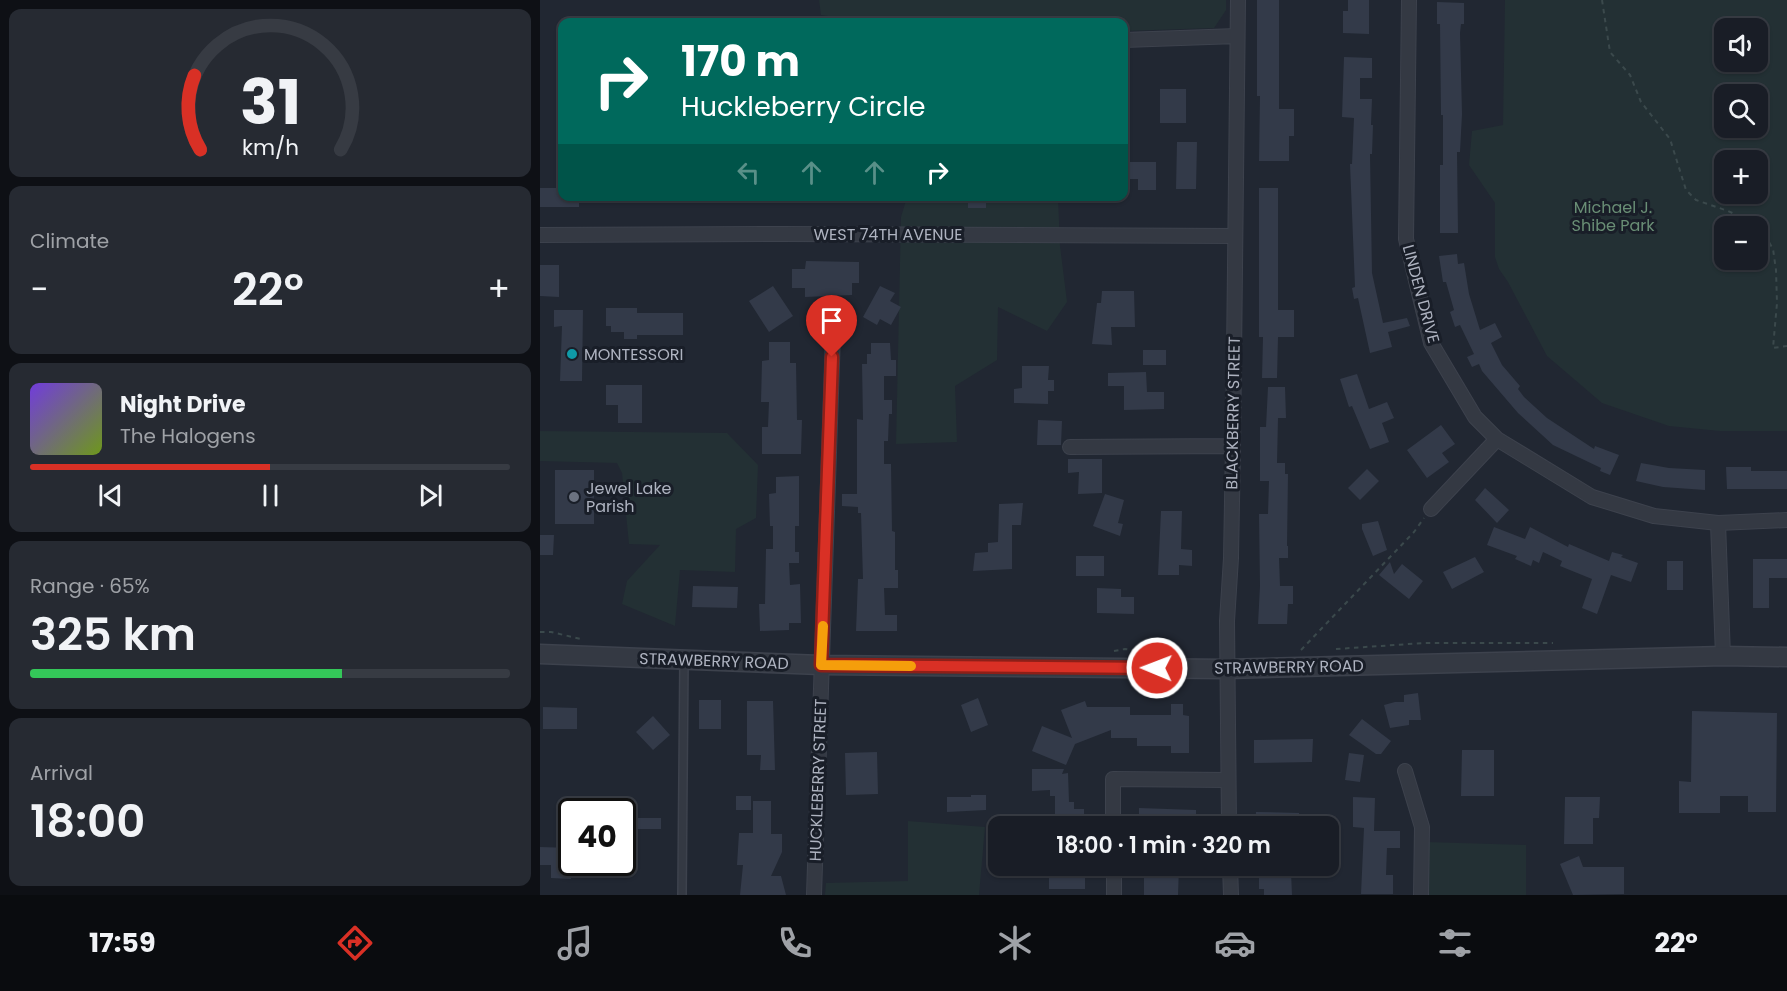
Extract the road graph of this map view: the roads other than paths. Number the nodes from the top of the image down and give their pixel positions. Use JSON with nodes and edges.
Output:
{"nodes":[{"id":1,"x":1238,"y":0,"type":"edge"},
{"id":2,"x":1409,"y":0,"type":"edge"},
{"id":3,"x":1238,"y":36,"type":"junction"},
{"id":4,"x":1128,"y":40,"type":"edge"},
{"id":5,"x":540,"y":235,"type":"edge"},
{"id":6,"x":1235,"y":236,"type":"junction"},
{"id":7,"x":833,"y":334,"type":"dead end"},
{"id":8,"x":1497,"y":439,"type":"junction"},
{"id":9,"x":1233,"y":446,"type":"junction"},
{"id":10,"x":1070,"y":447,"type":"dead end"},
{"id":11,"x":1431,"y":509,"type":"road end"},
{"id":12,"x":1787,"y":520,"type":"edge"},
{"id":13,"x":1718,"y":523,"type":"junction"},
{"id":14,"x":540,"y":654,"type":"edge"},
{"id":15,"x":1723,"y":656,"type":"junction"},
{"id":16,"x":1787,"y":657,"type":"edge"},
{"id":17,"x":684,"y":660,"type":"junction"},
{"id":18,"x":821,"y":665,"type":"junction"},
{"id":19,"x":1226,"y":669,"type":"junction"},
{"id":20,"x":1405,"y":771,"type":"dead end"},
{"id":21,"x":1228,"y":780,"type":"junction"},
{"id":22,"x":1113,"y":816,"type":"edge"},
{"id":23,"x":1229,"y":816,"type":"edge"},
{"id":24,"x":1114,"y":876,"type":"edge"},
{"id":25,"x":1230,"y":876,"type":"edge"},
{"id":26,"x":682,"y":895,"type":"edge"},
{"id":27,"x":814,"y":895,"type":"edge"},
{"id":28,"x":1114,"y":895,"type":"edge"},
{"id":29,"x":1231,"y":895,"type":"edge"},
{"id":30,"x":1421,"y":895,"type":"edge"}],
"edges":[{"from":1,"to":3,"type":"street","name":"BLACKBERRY STREET"},
{"from":2,"to":8,"type":"street","name":"LINDEN DRIVE"},
{"from":3,"to":4,"type":"street"},
{"from":3,"to":6,"type":"street","name":"BLACKBERRY STREET"},
{"from":5,"to":6,"type":"street","name":"WEST 74TH AVENUE"},
{"from":6,"to":9,"type":"street","name":"BLACKBERRY STREET"},
{"from":7,"to":18,"type":"street","name":"HUCKLEBERRY STREET"},
{"from":8,"to":11,"type":"street"},
{"from":8,"to":13,"type":"street","name":"LINDEN DRIVE"},
{"from":9,"to":10,"type":"street"},
{"from":9,"to":19,"type":"street","name":"BLACKBERRY STREET"},
{"from":12,"to":13,"type":"street","name":"LINDEN DRIVE"},
{"from":13,"to":15,"type":"street"},
{"from":14,"to":17,"type":"street","name":"STRAWBERRY ROAD"},
{"from":15,"to":16,"type":"street","name":"STRAWBERRY ROAD"},
{"from":15,"to":19,"type":"street","name":"STRAWBERRY ROAD"},
{"from":17,"to":18,"type":"street","name":"STRAWBERRY ROAD"},
{"from":17,"to":26,"type":"lane"},
{"from":18,"to":19,"type":"street","name":"STRAWBERRY ROAD"},
{"from":18,"to":27,"type":"street","name":"HUCKLEBERRY STREET"},
{"from":19,"to":21,"type":"street","name":"BLACKBERRY STREET"},
{"from":20,"to":30,"type":"street"},
{"from":21,"to":22,"type":"street"},
{"from":21,"to":23,"type":"street","name":"BLACKBERRY STREET"},
{"from":24,"to":28,"type":"street"},
{"from":25,"to":29,"type":"street"}]}
